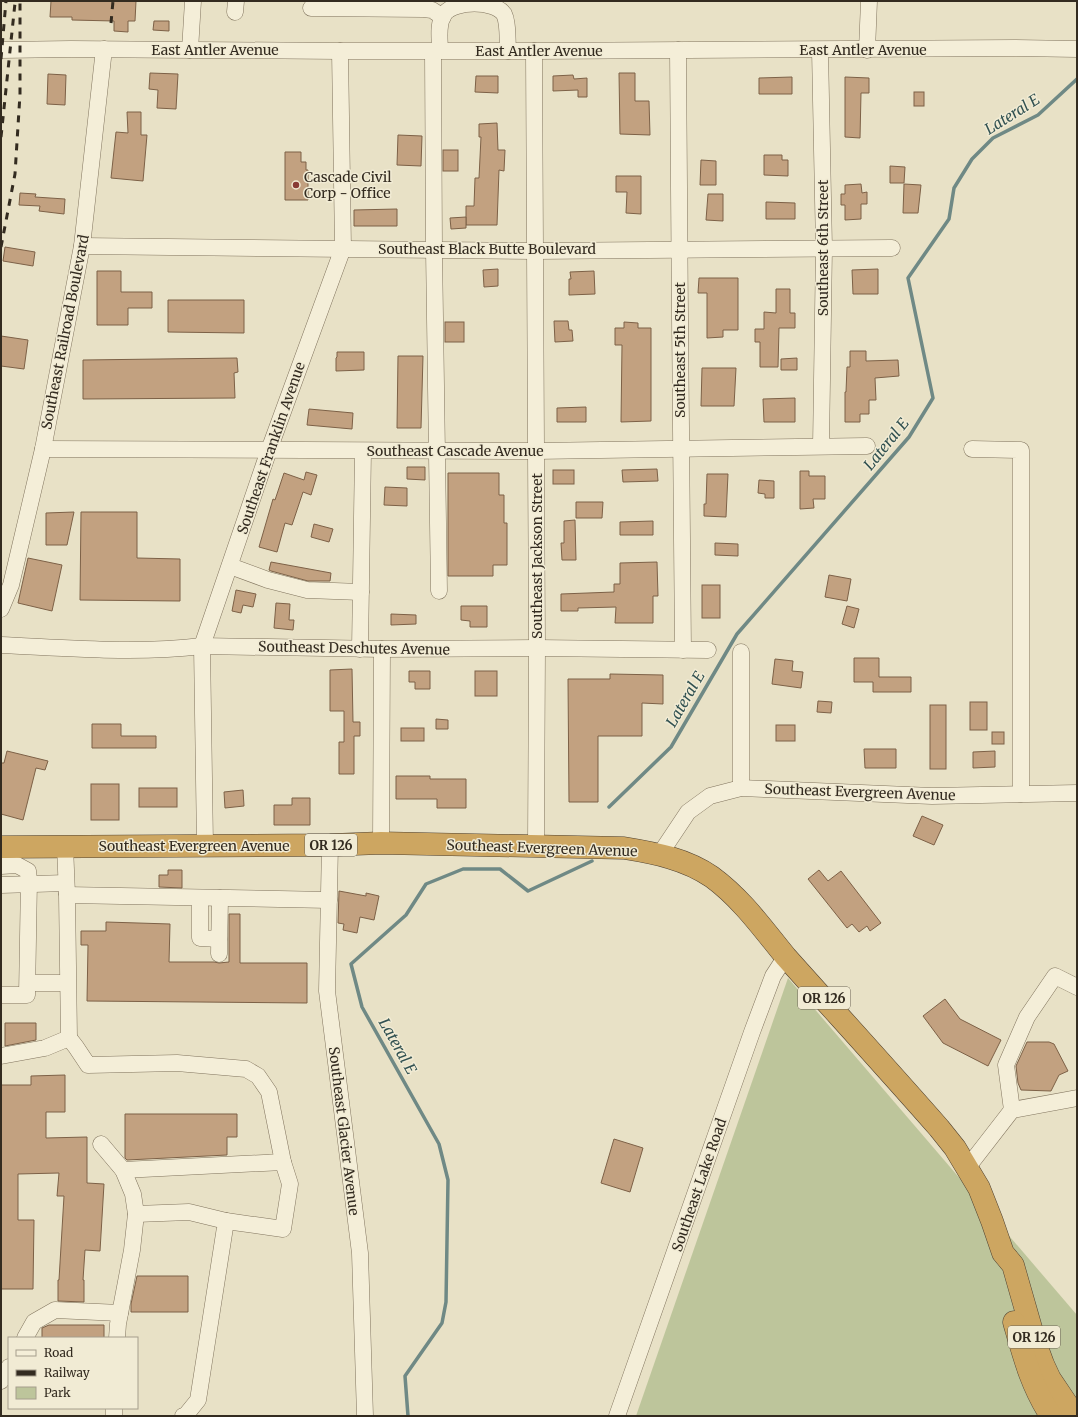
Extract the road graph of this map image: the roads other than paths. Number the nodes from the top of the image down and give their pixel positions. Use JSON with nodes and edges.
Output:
{"nodes":[{"id":1,"x":193,"y":1,"type":"edge"},
{"id":2,"x":870,"y":1,"type":"edge"},
{"id":3,"x":500,"y":4,"type":"edge"},
{"id":4,"x":335,"y":5,"type":"edge"},
{"id":5,"x":311,"y":8,"type":"dead end"},
{"id":6,"x":443,"y":17,"type":"junction"},
{"id":7,"x":104,"y":49,"type":"junction"},
{"id":8,"x":1,"y":50,"type":"edge"},
{"id":9,"x":190,"y":50,"type":"junction"},
{"id":10,"x":678,"y":50,"type":"junction"},
{"id":11,"x":820,"y":50,"type":"junction"},
{"id":12,"x":867,"y":50,"type":"junction"},
{"id":13,"x":1077,"y":50,"type":"edge"},
{"id":14,"x":340,"y":51,"type":"junction"},
{"id":15,"x":436,"y":51,"type":"junction"},
{"id":16,"x":508,"y":51,"type":"junction"},
{"id":17,"x":534,"y":51,"type":"junction"},
{"id":18,"x":82,"y":246,"type":"junction"},
{"id":19,"x":343,"y":248,"type":"junction"},
{"id":20,"x":824,"y":248,"type":"junction"},
{"id":21,"x":892,"y":248,"type":"dead end"},
{"id":22,"x":680,"y":249,"type":"junction"},
{"id":23,"x":434,"y":250,"type":"junction"},
{"id":24,"x":535,"y":251,"type":"junction"},
{"id":25,"x":822,"y":446,"type":"junction"},
{"id":26,"x":867,"y":446,"type":"dead end"},
{"id":27,"x":680,"y":448,"type":"junction"},
{"id":28,"x":43,"y":449,"type":"junction"},
{"id":29,"x":972,"y":449,"type":"dead end"},
{"id":30,"x":269,"y":450,"type":"junction"},
{"id":31,"x":363,"y":451,"type":"junction"},
{"id":32,"x":438,"y":451,"type":"junction"},
{"id":33,"x":536,"y":451,"type":"junction"},
{"id":34,"x":230,"y":566,"type":"junction"},
{"id":35,"x":439,"y":591,"type":"dead end"},
{"id":36,"x":361,"y":592,"type":"junction"},
{"id":37,"x":1,"y":609,"type":"edge"},
{"id":38,"x":1,"y":645,"type":"edge"},
{"id":39,"x":202,"y":646,"type":"junction"},
{"id":40,"x":537,"y":648,"type":"junction"},
{"id":41,"x":360,"y":649,"type":"junction"},
{"id":42,"x":382,"y":649,"type":"junction"},
{"id":43,"x":683,"y":650,"type":"junction"},
{"id":44,"x":708,"y":650,"type":"dead end"},
{"id":45,"x":741,"y":652,"type":"dead end"},
{"id":46,"x":741,"y":788,"type":"junction"},
{"id":47,"x":1077,"y":793,"type":"edge"},
{"id":48,"x":1022,"y":794,"type":"junction"},
{"id":49,"x":381,"y":843,"type":"junction"},
{"id":50,"x":205,"y":845,"type":"junction"},
{"id":51,"x":330,"y":845,"type":"junction"},
{"id":52,"x":65,"y":846,"type":"junction"},
{"id":53,"x":536,"y":846,"type":"junction"},
{"id":54,"x":1,"y":847,"type":"edge"},
{"id":55,"x":660,"y":854,"type":"junction"},
{"id":56,"x":1,"y":866,"type":"edge"},
{"id":57,"x":1,"y":880,"type":"edge"},
{"id":58,"x":29,"y":882,"type":"junction"},
{"id":59,"x":1,"y":885,"type":"edge"},
{"id":60,"x":66,"y":889,"type":"junction"},
{"id":61,"x":200,"y":898,"type":"junction"},
{"id":62,"x":220,"y":898,"type":"junction"},
{"id":63,"x":329,"y":900,"type":"junction"},
{"id":64,"x":786,"y":956,"type":"junction"},
{"id":65,"x":28,"y":983,"type":"junction"},
{"id":66,"x":67,"y":983,"type":"junction"},
{"id":67,"x":1077,"y":987,"type":"edge"},
{"id":68,"x":1,"y":995,"type":"edge"},
{"id":69,"x":68,"y":1038,"type":"junction"},
{"id":70,"x":1,"y":1056,"type":"edge"},
{"id":71,"x":1077,"y":1098,"type":"edge"},
{"id":72,"x":1012,"y":1110,"type":"junction"},
{"id":73,"x":101,"y":1144,"type":"dead end"},
{"id":74,"x":283,"y":1162,"type":"junction"},
{"id":75,"x":966,"y":1168,"type":"junction"},
{"id":76,"x":123,"y":1170,"type":"junction"},
{"id":77,"x":136,"y":1214,"type":"junction"},
{"id":78,"x":226,"y":1221,"type":"junction"},
{"id":79,"x":1003,"y":1253,"type":"junction"},
{"id":80,"x":120,"y":1313,"type":"junction"},
{"id":81,"x":26,"y":1337,"type":"edge"},
{"id":82,"x":118,"y":1337,"type":"edge"},
{"id":83,"x":8,"y":1369,"type":"edge"},
{"id":84,"x":1,"y":1381,"type":"edge"},
{"id":85,"x":183,"y":1416,"type":"edge"},
{"id":86,"x":365,"y":1416,"type":"edge"},
{"id":87,"x":617,"y":1416,"type":"edge"},
{"id":88,"x":1052,"y":1416,"type":"edge"},
{"id":89,"x":1075,"y":1416,"type":"edge"}],
"edges":[{"from":1,"to":9,"type":"street"},
{"from":2,"to":12,"type":"street"},
{"from":3,"to":6,"type":"street"},
{"from":3,"to":16,"type":"street"},
{"from":4,"to":5,"type":"street"},
{"from":4,"to":6,"type":"street"},
{"from":6,"to":15,"type":"street"},
{"from":7,"to":8,"type":"street","name":"East Antler Avenue"},
{"from":7,"to":9,"type":"street","name":"East Antler Avenue"},
{"from":7,"to":18,"type":"street","name":"Southeast Railroad Boulevard"},
{"from":9,"to":14,"type":"street","name":"East Antler Avenue"},
{"from":10,"to":11,"type":"street","name":"East Antler Avenue"},
{"from":10,"to":17,"type":"street","name":"East Antler Avenue"},
{"from":10,"to":22,"type":"street","name":"Southeast 5th Street"},
{"from":11,"to":12,"type":"street","name":"East Antler Avenue"},
{"from":11,"to":20,"type":"street","name":"Southeast 6th Street"},
{"from":12,"to":13,"type":"street","name":"East Antler Avenue"},
{"from":14,"to":15,"type":"street","name":"East Antler Avenue"},
{"from":14,"to":19,"type":"street","name":"Southeast Franklin Avenue"},
{"from":15,"to":16,"type":"street","name":"East Antler Avenue"},
{"from":15,"to":23,"type":"street"},
{"from":16,"to":17,"type":"street","name":"East Antler Avenue"},
{"from":17,"to":24,"type":"street","name":"Southeast Jackson Street"},
{"from":18,"to":19,"type":"street","name":"Southeast Black Butte Boulevard"},
{"from":18,"to":28,"type":"street","name":"Southeast Railroad Boulevard"},
{"from":19,"to":23,"type":"street","name":"Southeast Black Butte Boulevard"},
{"from":19,"to":30,"type":"street","name":"Southeast Franklin Avenue"},
{"from":20,"to":21,"type":"street","name":"Southeast Black Butte Boulevard"},
{"from":20,"to":22,"type":"street","name":"Southeast Black Butte Boulevard"},
{"from":20,"to":25,"type":"street","name":"Southeast 6th Street"},
{"from":22,"to":24,"type":"street","name":"Southeast Black Butte Boulevard"},
{"from":22,"to":27,"type":"street","name":"Southeast 5th Street"},
{"from":23,"to":24,"type":"street","name":"Southeast Black Butte Boulevard"},
{"from":23,"to":32,"type":"street"},
{"from":24,"to":33,"type":"street","name":"Southeast Jackson Street"},
{"from":25,"to":26,"type":"street","name":"Southeast Cascade Avenue"},
{"from":25,"to":27,"type":"street","name":"Southeast Cascade Avenue"},
{"from":27,"to":33,"type":"street","name":"Southeast Cascade Avenue"},
{"from":27,"to":43,"type":"street","name":"Southeast 5th Street"},
{"from":28,"to":30,"type":"street","name":"Southeast Cascade Avenue"},
{"from":28,"to":37,"type":"street","name":"Southeast Railroad Boulevard"},
{"from":29,"to":48,"type":"street"},
{"from":30,"to":31,"type":"street","name":"Southeast Cascade Avenue"},
{"from":30,"to":34,"type":"street","name":"Southeast Franklin Avenue"},
{"from":31,"to":32,"type":"street","name":"Southeast Cascade Avenue"},
{"from":31,"to":36,"type":"street"},
{"from":32,"to":33,"type":"street","name":"Southeast Cascade Avenue"},
{"from":32,"to":35,"type":"street"},
{"from":33,"to":40,"type":"street","name":"Southeast Jackson Street"},
{"from":34,"to":36,"type":"street"},
{"from":34,"to":39,"type":"street","name":"Southeast Franklin Avenue"},
{"from":36,"to":41,"type":"street"},
{"from":38,"to":39,"type":"street","name":"Southeast Deschutes Avenue"},
{"from":39,"to":41,"type":"street","name":"Southeast Deschutes Avenue"},
{"from":39,"to":50,"type":"street","name":"Southeast Franklin Avenue"},
{"from":40,"to":42,"type":"street","name":"Southeast Deschutes Avenue"},
{"from":40,"to":43,"type":"street","name":"Southeast Deschutes Avenue"},
{"from":40,"to":53,"type":"street","name":"Southeast Jackson Street"},
{"from":41,"to":42,"type":"street","name":"Southeast Deschutes Avenue"},
{"from":42,"to":49,"type":"street"},
{"from":43,"to":44,"type":"street","name":"Southeast Deschutes Avenue"},
{"from":45,"to":46,"type":"street"},
{"from":46,"to":48,"type":"street","name":"Southeast Evergreen Avenue"},
{"from":46,"to":55,"type":"street","name":"Southeast Evergreen Avenue"},
{"from":47,"to":48,"type":"street","name":"Southeast Evergreen Avenue"},
{"from":49,"to":51,"type":"highway","name":"Southeast Evergreen Avenue","number":"OR 126"},
{"from":49,"to":53,"type":"highway","name":"Southeast Evergreen Avenue","number":"OR 126"},
{"from":50,"to":51,"type":"highway","name":"Southeast Evergreen Avenue","number":"OR 126"},
{"from":50,"to":52,"type":"highway","name":"Southeast Evergreen Avenue","number":"OR 126"},
{"from":51,"to":63,"type":"street","name":"Southeast Glacier Avenue"},
{"from":52,"to":54,"type":"highway","name":"Southeast Evergreen Avenue","number":"OR 126"},
{"from":52,"to":60,"type":"street"},
{"from":53,"to":55,"type":"highway","name":"Southeast Evergreen Avenue","number":"OR 126"},
{"from":55,"to":64,"type":"highway","number":"OR 126"},
{"from":56,"to":58,"type":"street"},
{"from":57,"to":58,"type":"street"},
{"from":58,"to":59,"type":"street"},
{"from":58,"to":60,"type":"street"},
{"from":58,"to":65,"type":"street"},
{"from":60,"to":61,"type":"street"},
{"from":60,"to":66,"type":"street"},
{"from":61,"to":62,"type":"street"},
{"from":61,"to":62,"type":"street"},
{"from":62,"to":63,"type":"street"},
{"from":63,"to":86,"type":"street","name":"Southeast Glacier Avenue"},
{"from":64,"to":75,"type":"highway","number":"OR 126"},
{"from":64,"to":87,"type":"street","name":"Southeast Lake Road"},
{"from":65,"to":66,"type":"street"},
{"from":65,"to":68,"type":"street"},
{"from":66,"to":69,"type":"street"},
{"from":67,"to":72,"type":"street"},
{"from":69,"to":70,"type":"street"},
{"from":69,"to":74,"type":"street"},
{"from":71,"to":72,"type":"street"},
{"from":72,"to":75,"type":"street"},
{"from":73,"to":76,"type":"street"},
{"from":74,"to":76,"type":"street"},
{"from":74,"to":78,"type":"street"},
{"from":75,"to":79,"type":"highway","number":"OR 126"},
{"from":76,"to":77,"type":"street"},
{"from":77,"to":78,"type":"street"},
{"from":77,"to":80,"type":"street"},
{"from":78,"to":85,"type":"street"},
{"from":79,"to":88,"type":"highway","number":"OR 126"},
{"from":79,"to":89,"type":"highway","number":"OR 126"},
{"from":80,"to":81,"type":"street"},
{"from":80,"to":82,"type":"street"},
{"from":83,"to":84,"type":"street"}]}
